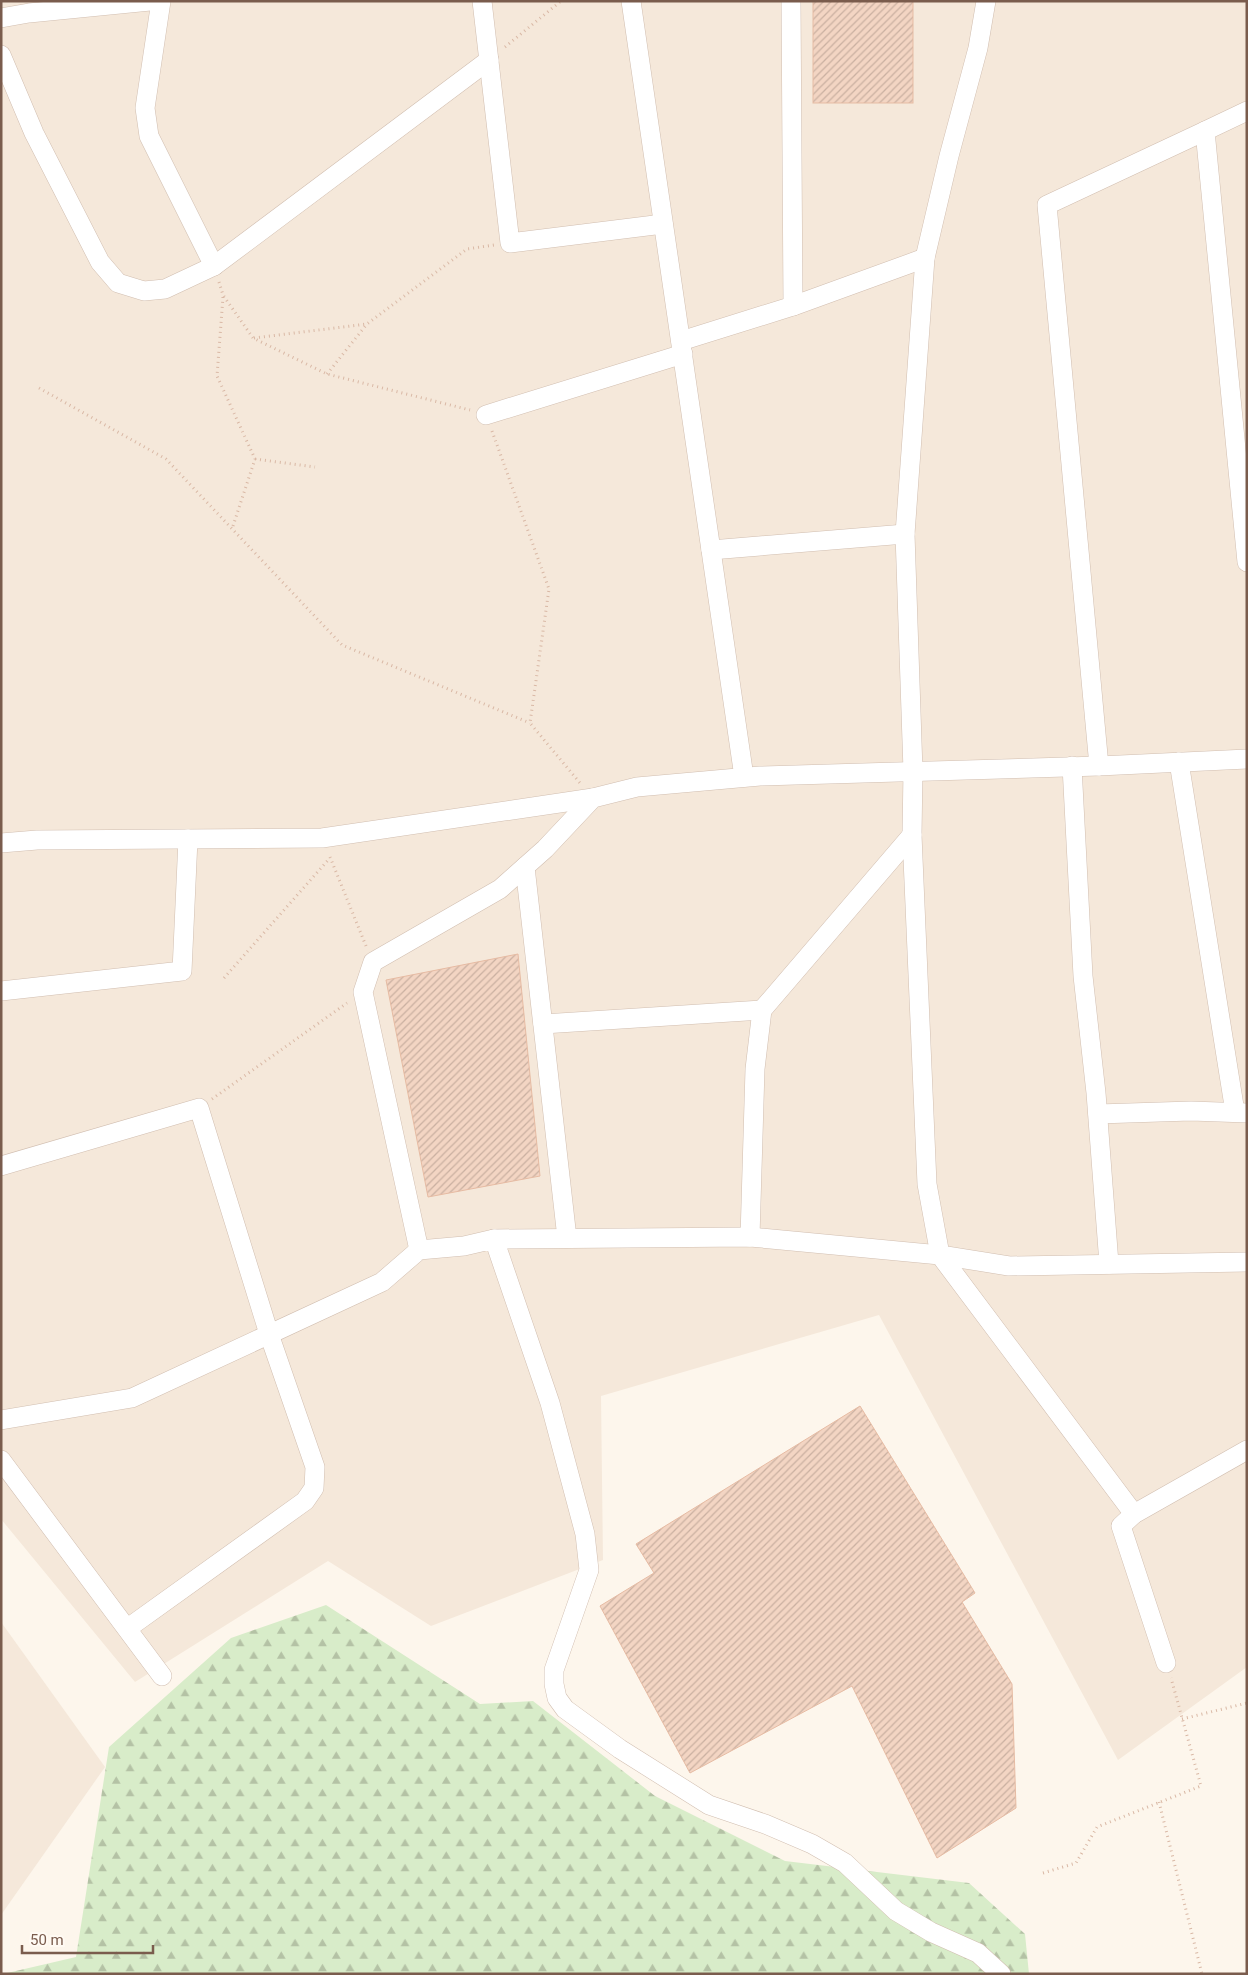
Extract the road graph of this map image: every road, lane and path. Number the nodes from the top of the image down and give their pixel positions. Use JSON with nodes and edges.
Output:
{"nodes":[{"id":1,"x":150,"y":1,"type":"edge"},
{"id":2,"x":161,"y":1,"type":"edge"},
{"id":3,"x":482,"y":1,"type":"edge"},
{"id":4,"x":561,"y":1,"type":"edge"},
{"id":5,"x":631,"y":1,"type":"edge"},
{"id":6,"x":791,"y":1,"type":"edge"},
{"id":7,"x":986,"y":1,"type":"edge"},
{"id":8,"x":97,"y":4,"type":"edge"},
{"id":9,"x":1,"y":18,"type":"edge"},
{"id":10,"x":1,"y":55,"type":"edge"},
{"id":11,"x":489,"y":60,"type":"junction"},
{"id":12,"x":1247,"y":111,"type":"edge"},
{"id":13,"x":1206,"y":131,"type":"junction"},
{"id":14,"x":663,"y":224,"type":"junction"},
{"id":15,"x":510,"y":243,"type":"junction"},
{"id":16,"x":925,"y":258,"type":"junction"},
{"id":17,"x":214,"y":266,"type":"junction"},
{"id":18,"x":223,"y":295,"type":"junction"},
{"id":19,"x":793,"y":306,"type":"junction"},
{"id":20,"x":367,"y":324,"type":"junction"},
{"id":21,"x":253,"y":338,"type":"junction"},
{"id":22,"x":682,"y":348,"type":"junction"},
{"id":23,"x":327,"y":374,"type":"junction"},
{"id":24,"x":39,"y":388,"type":"dead end"},
{"id":25,"x":486,"y":415,"type":"junction"},
{"id":26,"x":255,"y":458,"type":"junction"},
{"id":27,"x":316,"y":467,"type":"dead end"},
{"id":28,"x":232,"y":529,"type":"junction"},
{"id":29,"x":905,"y":534,"type":"junction"},
{"id":30,"x":711,"y":550,"type":"junction"},
{"id":31,"x":1247,"y":562,"type":"edge"},
{"id":32,"x":530,"y":723,"type":"junction"},
{"id":33,"x":1247,"y":759,"type":"edge"},
{"id":34,"x":1179,"y":762,"type":"junction"},
{"id":35,"x":1072,"y":766,"type":"junction"},
{"id":36,"x":1099,"y":766,"type":"junction"},
{"id":37,"x":913,"y":771,"type":"junction"},
{"id":38,"x":744,"y":777,"type":"junction"},
{"id":39,"x":593,"y":798,"type":"junction"},
{"id":40,"x":912,"y":835,"type":"junction"},
{"id":41,"x":322,"y":838,"type":"junction"},
{"id":42,"x":188,"y":839,"type":"junction"},
{"id":43,"x":1,"y":843,"type":"edge"},
{"id":44,"x":330,"y":858,"type":"junction"},
{"id":45,"x":525,"y":867,"type":"junction"},
{"id":46,"x":373,"y":962,"type":"junction"},
{"id":47,"x":224,"y":978,"type":"dead end"},
{"id":48,"x":1,"y":992,"type":"edge"},
{"id":49,"x":362,"y":992,"type":"junction"},
{"id":50,"x":762,"y":1010,"type":"junction"},
{"id":51,"x":543,"y":1024,"type":"junction"},
{"id":52,"x":199,"y":1108,"type":"junction"},
{"id":53,"x":1241,"y":1112,"type":"edge"},
{"id":54,"x":1098,"y":1114,"type":"junction"},
{"id":55,"x":1,"y":1166,"type":"edge"},
{"id":56,"x":750,"y":1237,"type":"junction"},
{"id":57,"x":567,"y":1238,"type":"junction"},
{"id":58,"x":494,"y":1239,"type":"junction"},
{"id":59,"x":419,"y":1250,"type":"junction"},
{"id":60,"x":940,"y":1255,"type":"junction"},
{"id":61,"x":1247,"y":1262,"type":"edge"},
{"id":62,"x":1109,"y":1264,"type":"junction"},
{"id":63,"x":269,"y":1334,"type":"junction"},
{"id":64,"x":1,"y":1420,"type":"edge"},
{"id":65,"x":1245,"y":1455,"type":"edge"},
{"id":66,"x":1,"y":1460,"type":"edge"},
{"id":67,"x":1134,"y":1514,"type":"junction"},
{"id":68,"x":128,"y":1628,"type":"junction"},
{"id":69,"x":1166,"y":1663,"type":"joint"},
{"id":70,"x":162,"y":1676,"type":"dead end"},
{"id":71,"x":1247,"y":1703,"type":"edge"},
{"id":72,"x":1182,"y":1719,"type":"junction"},
{"id":73,"x":1159,"y":1802,"type":"junction"},
{"id":74,"x":1043,"y":1873,"type":"dead end"},
{"id":75,"x":1001,"y":1974,"type":"edge"},
{"id":76,"x":1202,"y":1974,"type":"edge"}],
"edges":[{"from":1,"to":8,"type":"street"},
{"from":2,"to":17,"type":"street"},
{"from":3,"to":11,"type":"street"},
{"from":4,"to":11,"type":"path"},
{"from":5,"to":14,"type":"street"},
{"from":6,"to":19,"type":"street"},
{"from":7,"to":16,"type":"street"},
{"from":8,"to":9,"type":"street"},
{"from":10,"to":17,"type":"street"},
{"from":11,"to":15,"type":"street"},
{"from":11,"to":17,"type":"street"},
{"from":12,"to":13,"type":"street"},
{"from":13,"to":31,"type":"street"},
{"from":13,"to":36,"type":"street"},
{"from":14,"to":15,"type":"street"},
{"from":14,"to":22,"type":"street"},
{"from":15,"to":20,"type":"path"},
{"from":16,"to":19,"type":"street"},
{"from":16,"to":29,"type":"street"},
{"from":17,"to":18,"type":"path"},
{"from":18,"to":21,"type":"path"},
{"from":18,"to":26,"type":"path"},
{"from":19,"to":22,"type":"street"},
{"from":20,"to":21,"type":"path"},
{"from":20,"to":23,"type":"path"},
{"from":21,"to":23,"type":"path"},
{"from":22,"to":25,"type":"street"},
{"from":22,"to":30,"type":"street"},
{"from":23,"to":25,"type":"path"},
{"from":24,"to":28,"type":"path"},
{"from":25,"to":32,"type":"path"},
{"from":26,"to":27,"type":"path"},
{"from":26,"to":28,"type":"path"},
{"from":28,"to":32,"type":"path"},
{"from":29,"to":30,"type":"street"},
{"from":29,"to":37,"type":"street"},
{"from":30,"to":38,"type":"street"},
{"from":32,"to":39,"type":"path"},
{"from":33,"to":34,"type":"street"},
{"from":34,"to":36,"type":"street"},
{"from":34,"to":53,"type":"street"},
{"from":35,"to":36,"type":"street"},
{"from":35,"to":37,"type":"street"},
{"from":35,"to":54,"type":"street"},
{"from":37,"to":38,"type":"street"},
{"from":37,"to":40,"type":"street"},
{"from":38,"to":39,"type":"street"},
{"from":39,"to":41,"type":"street"},
{"from":39,"to":45,"type":"street"},
{"from":40,"to":50,"type":"street"},
{"from":40,"to":60,"type":"street"},
{"from":41,"to":42,"type":"street"},
{"from":41,"to":44,"type":"path"},
{"from":42,"to":43,"type":"street"},
{"from":42,"to":48,"type":"street"},
{"from":44,"to":46,"type":"path"},
{"from":44,"to":47,"type":"path"},
{"from":45,"to":46,"type":"street"},
{"from":45,"to":51,"type":"street"},
{"from":46,"to":49,"type":"street"},
{"from":49,"to":52,"type":"path"},
{"from":49,"to":59,"type":"street"},
{"from":50,"to":51,"type":"street"},
{"from":50,"to":56,"type":"street"},
{"from":51,"to":57,"type":"street"},
{"from":52,"to":55,"type":"street"},
{"from":52,"to":63,"type":"street"},
{"from":53,"to":54,"type":"street"},
{"from":54,"to":62,"type":"street"},
{"from":56,"to":57,"type":"street"},
{"from":56,"to":60,"type":"street"},
{"from":57,"to":58,"type":"street"},
{"from":58,"to":59,"type":"street"},
{"from":58,"to":75,"type":"street"},
{"from":59,"to":63,"type":"street"},
{"from":60,"to":62,"type":"street"},
{"from":60,"to":67,"type":"street"},
{"from":61,"to":62,"type":"street"},
{"from":63,"to":64,"type":"street"},
{"from":63,"to":68,"type":"street"},
{"from":65,"to":67,"type":"street"},
{"from":66,"to":68,"type":"street"},
{"from":67,"to":69,"type":"street"},
{"from":68,"to":70,"type":"street"},
{"from":69,"to":72,"type":"path"},
{"from":71,"to":72,"type":"path"},
{"from":72,"to":73,"type":"path"},
{"from":73,"to":74,"type":"path"},
{"from":73,"to":76,"type":"path"}]}
